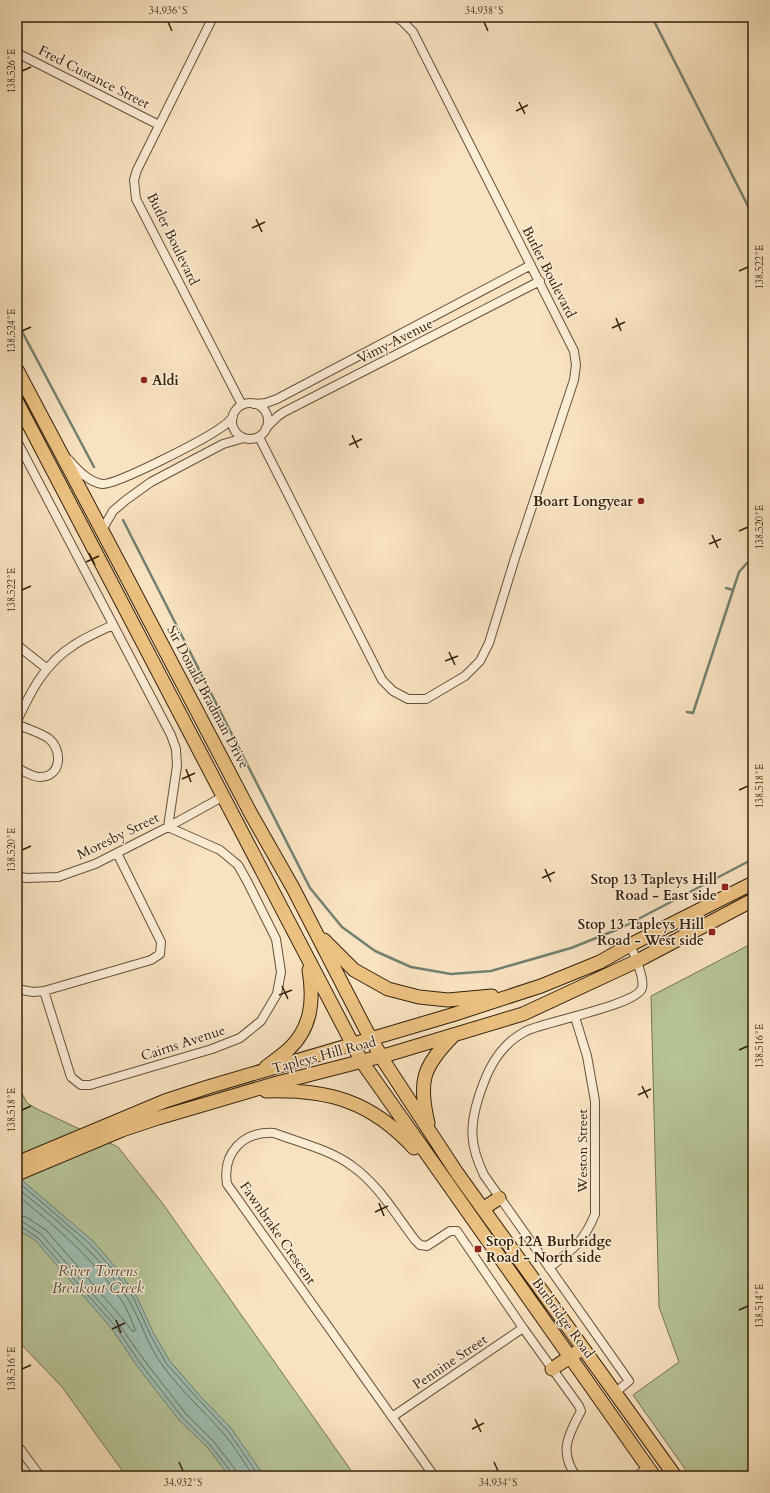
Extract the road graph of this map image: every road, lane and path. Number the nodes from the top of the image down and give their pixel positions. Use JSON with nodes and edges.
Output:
{"nodes":[{"id":1,"x":213,"y":17,"type":"edge"},
{"id":2,"x":395,"y":17,"type":"edge"},
{"id":3,"x":17,"y":53,"type":"edge"},
{"id":4,"x":159,"y":125,"type":"junction"},
{"id":5,"x":531,"y":264,"type":"junction"},
{"id":6,"x":540,"y":281,"type":"junction"},
{"id":7,"x":17,"y":370,"type":"edge"},
{"id":8,"x":17,"y":402,"type":"edge"},
{"id":9,"x":254,"y":404,"type":"junction"},
{"id":10,"x":242,"y":405,"type":"junction"},
{"id":11,"x":233,"y":417,"type":"junction"},
{"id":12,"x":266,"y":428,"type":"junction"},
{"id":13,"x":259,"y":437,"type":"junction"},
{"id":14,"x":244,"y":438,"type":"junction"},
{"id":15,"x":17,"y":441,"type":"edge"},
{"id":16,"x":57,"y":446,"type":"junction"},
{"id":17,"x":102,"y":530,"type":"junction"},
{"id":18,"x":112,"y":625,"type":"junction"},
{"id":19,"x":17,"y":645,"type":"edge"},
{"id":20,"x":46,"y":668,"type":"junction"},
{"id":21,"x":17,"y":721,"type":"edge"},
{"id":22,"x":17,"y":724,"type":"edge"},
{"id":23,"x":17,"y":768,"type":"edge"},
{"id":24,"x":231,"y":774,"type":"junction"},
{"id":25,"x":224,"y":796,"type":"junction"},
{"id":26,"x":251,"y":814,"type":"junction"},
{"id":27,"x":168,"y":827,"type":"junction"},
{"id":28,"x":117,"y":853,"type":"junction"},
{"id":29,"x":17,"y":876,"type":"edge"},
{"id":30,"x":753,"y":883,"type":"edge"},
{"id":31,"x":753,"y":900,"type":"edge"},
{"id":32,"x":312,"y":927,"type":"junction"},
{"id":33,"x":630,"y":945,"type":"junction"},
{"id":34,"x":307,"y":958,"type":"junction"},
{"id":35,"x":638,"y":961,"type":"junction"},
{"id":36,"x":17,"y":989,"type":"edge"},
{"id":37,"x":44,"y":991,"type":"junction"},
{"id":38,"x":522,"y":993,"type":"junction"},
{"id":39,"x":575,"y":1017,"type":"junction"},
{"id":40,"x":453,"y":1035,"type":"junction"},
{"id":41,"x":371,"y":1039,"type":"junction"},
{"id":42,"x":352,"y":1044,"type":"junction"},
{"id":43,"x":381,"y":1056,"type":"junction"},
{"id":44,"x":362,"y":1062,"type":"junction"},
{"id":45,"x":260,"y":1072,"type":"junction"},
{"id":46,"x":245,"y":1092,"type":"junction"},
{"id":47,"x":430,"y":1132,"type":"junction"},
{"id":48,"x":43,"y":1157,"type":"junction"},
{"id":49,"x":431,"y":1160,"type":"junction"},
{"id":50,"x":17,"y":1163,"type":"edge"},
{"id":51,"x":17,"y":1174,"type":"edge"},
{"id":52,"x":500,"y":1198,"type":"junction"},
{"id":53,"x":484,"y":1209,"type":"junction"},
{"id":54,"x":549,"y":1268,"type":"junction"},
{"id":55,"x":523,"y":1328,"type":"junction"},
{"id":56,"x":583,"y":1347,"type":"junction"},
{"id":57,"x":570,"y":1356,"type":"junction"},
{"id":58,"x":552,"y":1369,"type":"junction"},
{"id":59,"x":616,"y":1392,"type":"junction"},
{"id":60,"x":392,"y":1417,"type":"junction"},
{"id":61,"x":17,"y":1445,"type":"edge"},
{"id":62,"x":651,"y":1472,"type":"edge"},
{"id":63,"x":40,"y":1476,"type":"edge"},
{"id":64,"x":434,"y":1476,"type":"edge"},
{"id":65,"x":576,"y":1476,"type":"edge"},
{"id":66,"x":638,"y":1476,"type":"edge"},
{"id":67,"x":675,"y":1476,"type":"edge"}],
"edges":[{"from":1,"to":4,"type":"street","name":"Butler Boulevard"},
{"from":2,"to":5,"type":"street","name":"Butler Boulevard"},
{"from":3,"to":4,"type":"street","name":"Fred Custance Street"},
{"from":4,"to":10,"type":"street","name":"Butler Boulevard"},
{"from":5,"to":6,"type":"street","name":"Butler Boulevard"},
{"from":5,"to":9,"type":"street","name":"Vimy Avenue"},
{"from":6,"to":12,"type":"street","name":"Vimy Avenue"},
{"from":6,"to":13,"type":"street","name":"Butler Boulevard"},
{"from":7,"to":16,"type":"main road","name":"Sir Donald Bradman Drive"},
{"from":8,"to":25,"type":"main road"},
{"from":9,"to":10,"type":"street"},
{"from":9,"to":12,"type":"street"},
{"from":10,"to":11,"type":"street"},
{"from":11,"to":14,"type":"street"},
{"from":11,"to":16,"type":"street"},
{"from":12,"to":13,"type":"street"},
{"from":13,"to":14,"type":"street"},
{"from":14,"to":17,"type":"street"},
{"from":15,"to":18,"type":"street"},
{"from":16,"to":17,"type":"main road","name":"Sir Donald Bradman Drive"},
{"from":17,"to":24,"type":"main road","name":"Sir Donald Bradman Drive"},
{"from":18,"to":20,"type":"street"},
{"from":18,"to":27,"type":"street"},
{"from":19,"to":20,"type":"street"},
{"from":20,"to":21,"type":"street"},
{"from":22,"to":23,"type":"street"},
{"from":24,"to":25,"type":"main road"},
{"from":24,"to":26,"type":"main road","name":"Sir Donald Bradman Drive"},
{"from":25,"to":26,"type":"main road"},
{"from":25,"to":27,"type":"street","name":"Moresby Street"},
{"from":25,"to":34,"type":"main road"},
{"from":26,"to":32,"type":"main road","name":"Sir Donald Bradman Drive"},
{"from":27,"to":28,"type":"street","name":"Moresby Street"},
{"from":27,"to":37,"type":"street","name":"Cairns Avenue"},
{"from":28,"to":29,"type":"street","name":"Moresby Street"},
{"from":28,"to":37,"type":"street"},
{"from":30,"to":33,"type":"main road","name":"Tapleys Hill Road"},
{"from":31,"to":35,"type":"main road","name":"Tapleys Hill Road"},
{"from":32,"to":38,"type":"main road"},
{"from":32,"to":41,"type":"main road","name":"Sir Donald Bradman Drive"},
{"from":33,"to":35,"type":"street"},
{"from":33,"to":38,"type":"main road","name":"Tapleys Hill Road"},
{"from":34,"to":42,"type":"main road"},
{"from":34,"to":45,"type":"main road"},
{"from":35,"to":39,"type":"street"},
{"from":35,"to":40,"type":"main road","name":"Tapleys Hill Road"},
{"from":36,"to":37,"type":"street"},
{"from":38,"to":41,"type":"main road","name":"Tapleys Hill Road"},
{"from":39,"to":52,"type":"street","name":"Burbridge Road"},
{"from":39,"to":54,"type":"street","name":"Weston Street"},
{"from":40,"to":43,"type":"main road","name":"Tapleys Hill Road"},
{"from":40,"to":47,"type":"main road"},
{"from":41,"to":42,"type":"main road","name":"Tapleys Hill Road"},
{"from":41,"to":43,"type":"main road","name":"Sir Donald Bradman Drive"},
{"from":42,"to":44,"type":"main road","name":"Burbridge Road"},
{"from":42,"to":45,"type":"main road","name":"Tapleys Hill Road"},
{"from":43,"to":44,"type":"main road","name":"Tapleys Hill Road"},
{"from":43,"to":47,"type":"main road","name":"Burbridge Road"},
{"from":44,"to":46,"type":"main road","name":"Tapleys Hill Road"},
{"from":44,"to":49,"type":"main road","name":"Burbridge Road"},
{"from":45,"to":48,"type":"main road","name":"Tapleys Hill Road"},
{"from":46,"to":48,"type":"main road","name":"Tapleys Hill Road"},
{"from":46,"to":49,"type":"main road"},
{"from":47,"to":53,"type":"main road","name":"Burbridge Road"},
{"from":48,"to":50,"type":"main road","name":"Tapleys Hill Road"},
{"from":48,"to":51,"type":"main road","name":"Tapleys Hill Road"},
{"from":49,"to":57,"type":"main road","name":"Burbridge Road"},
{"from":52,"to":53,"type":"main road"},
{"from":52,"to":54,"type":"street","name":"Burbridge Road"},
{"from":53,"to":56,"type":"main road","name":"Burbridge Road"},
{"from":54,"to":59,"type":"street","name":"Burbridge Road"},
{"from":55,"to":58,"type":"street","name":"Fawnbrake Crescent"},
{"from":55,"to":60,"type":"street","name":"Pennine Street"},
{"from":55,"to":60,"type":"street","name":"Fawnbrake Crescent"},
{"from":56,"to":57,"type":"main road"},
{"from":56,"to":59,"type":"main road","name":"Burbridge Road"},
{"from":57,"to":58,"type":"main road"},
{"from":57,"to":62,"type":"main road","name":"Burbridge Road"},
{"from":58,"to":65,"type":"street","name":"Fawnbrake Crescent"},
{"from":59,"to":67,"type":"main road","name":"Burbridge Road"},
{"from":60,"to":64,"type":"street","name":"Fawnbrake Crescent"},
{"from":61,"to":63,"type":"street"},
{"from":62,"to":66,"type":"street"}]}
